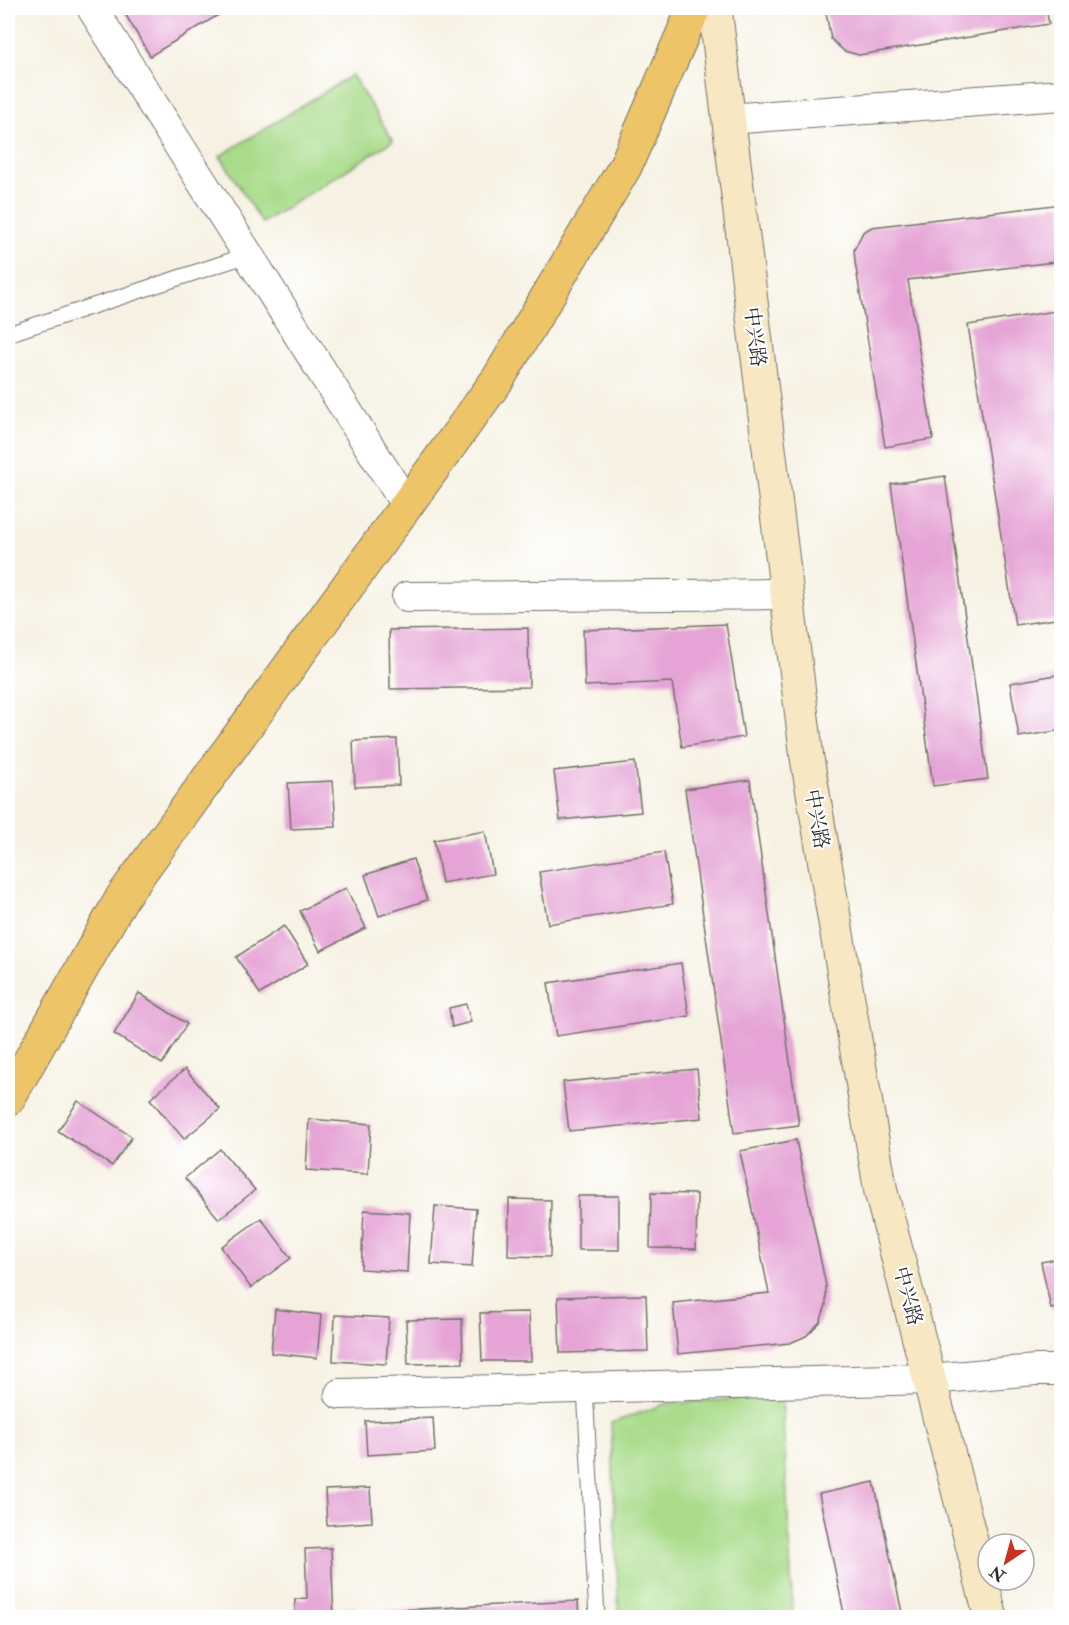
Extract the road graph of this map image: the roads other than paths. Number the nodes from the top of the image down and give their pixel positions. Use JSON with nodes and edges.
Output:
{"nodes":[{"id":1,"x":92,"y":8,"type":"edge"},
{"id":2,"x":694,"y":8,"type":"edge"},
{"id":3,"x":715,"y":8,"type":"edge"},
{"id":4,"x":1062,"y":95,"type":"edge"},
{"id":5,"x":728,"y":119,"type":"junction"},
{"id":6,"x":248,"y":255,"type":"junction"},
{"id":7,"x":8,"y":334,"type":"edge"},
{"id":8,"x":407,"y":506,"type":"junction"},
{"id":9,"x":787,"y":594,"type":"junction"},
{"id":10,"x":407,"y":597,"type":"dead end"},
{"id":11,"x":8,"y":1099,"type":"edge"},
{"id":12,"x":1062,"y":1370,"type":"edge"},
{"id":13,"x":929,"y":1379,"type":"junction"},
{"id":14,"x":585,"y":1388,"type":"junction"},
{"id":15,"x":340,"y":1394,"type":"dead end"},
{"id":16,"x":597,"y":1617,"type":"edge"},
{"id":17,"x":991,"y":1617,"type":"edge"}],
"edges":[{"from":1,"to":6,"type":"street"},
{"from":2,"to":8,"type":"main road"},
{"from":3,"to":5,"type":"main road","name":"中兴路"},
{"from":4,"to":5,"type":"street"},
{"from":5,"to":9,"type":"main road","name":"中兴路"},
{"from":6,"to":7,"type":"lane"},
{"from":6,"to":8,"type":"street"},
{"from":8,"to":11,"type":"main road"},
{"from":9,"to":10,"type":"street"},
{"from":9,"to":13,"type":"main road","name":"中兴路"},
{"from":12,"to":13,"type":"street"},
{"from":13,"to":14,"type":"street"},
{"from":13,"to":17,"type":"main road","name":"中兴路"},
{"from":14,"to":15,"type":"street"},
{"from":14,"to":16,"type":"lane"}]}
